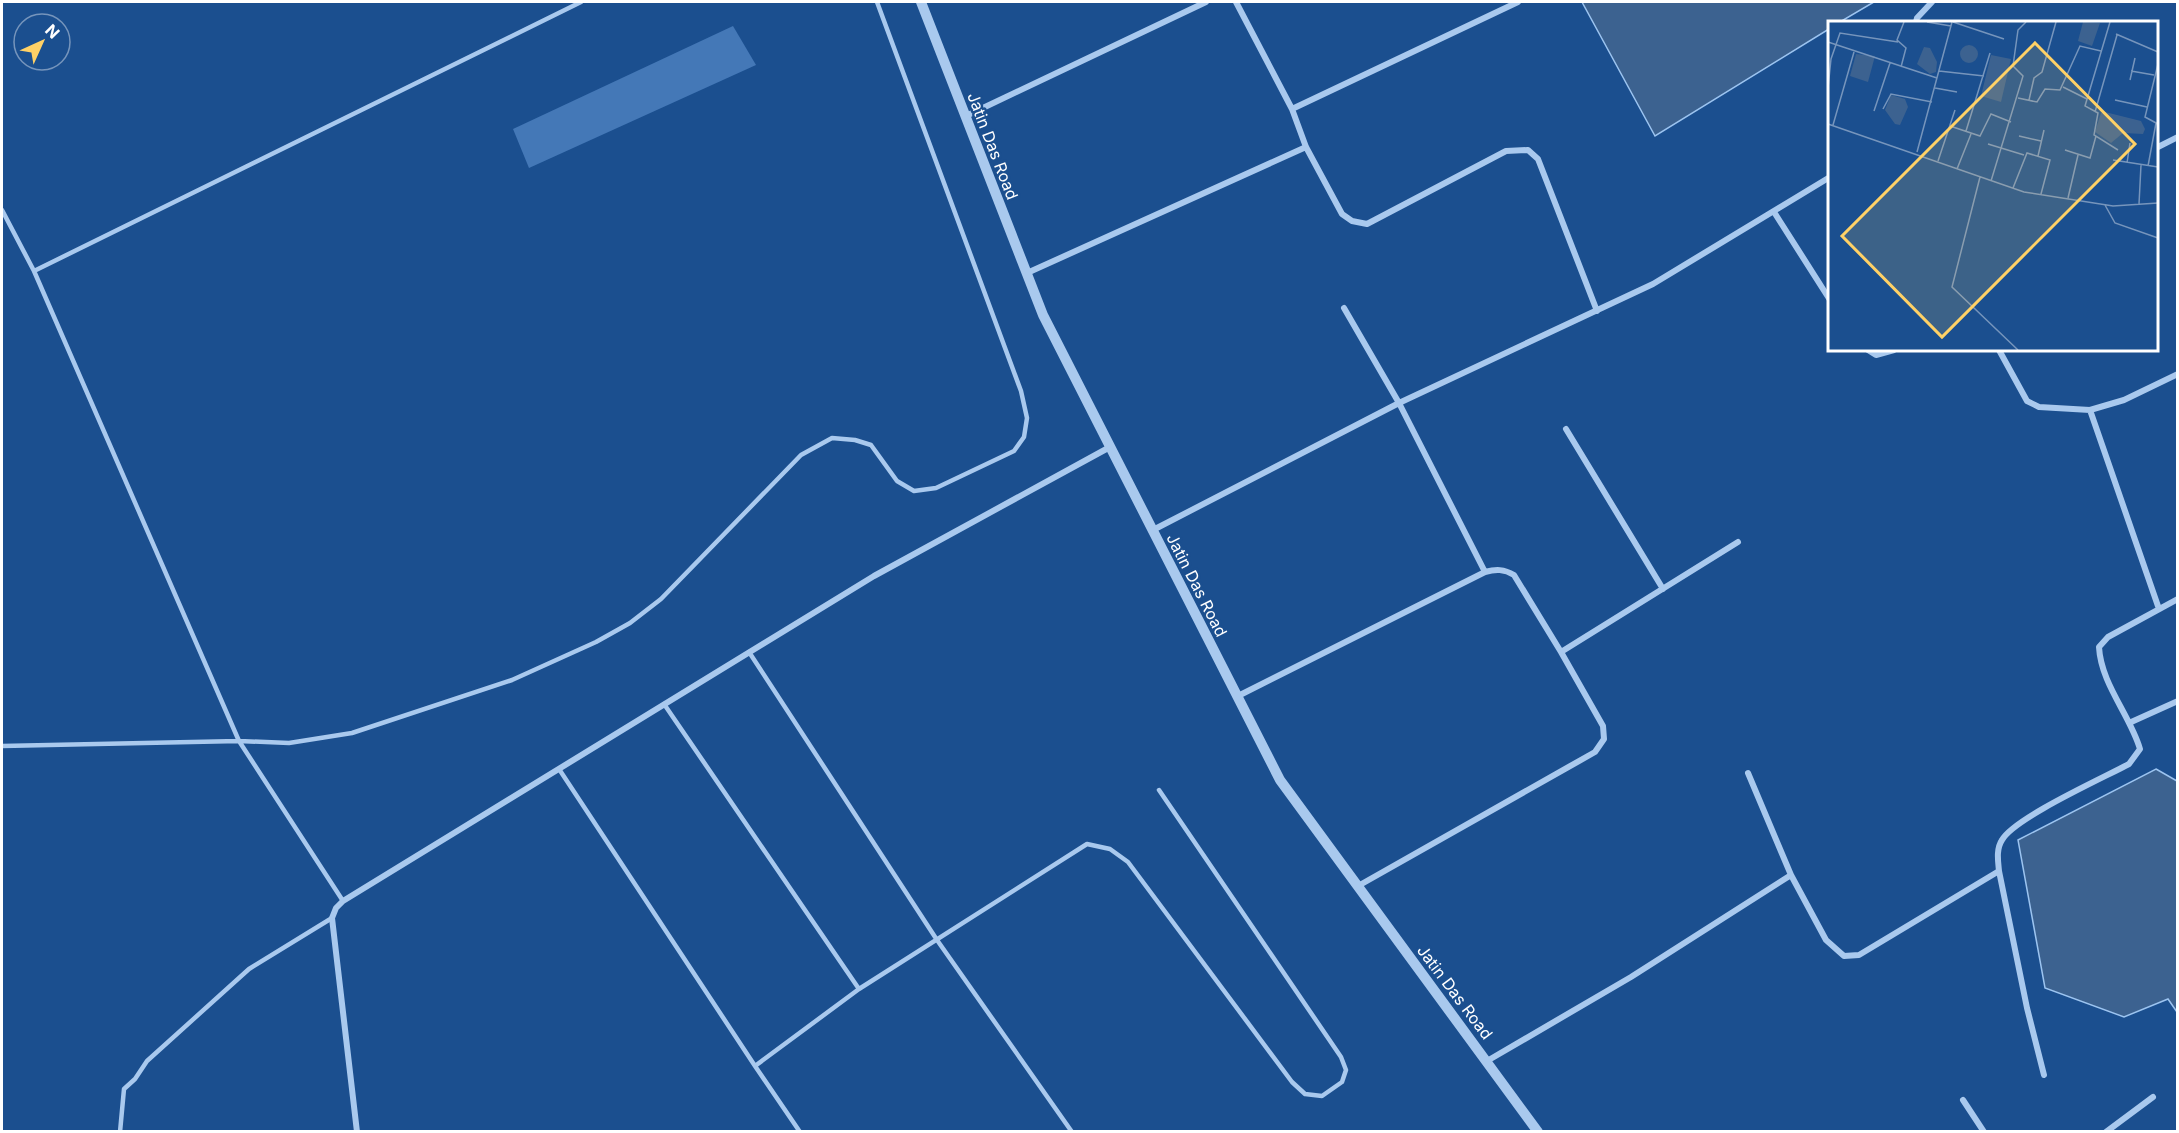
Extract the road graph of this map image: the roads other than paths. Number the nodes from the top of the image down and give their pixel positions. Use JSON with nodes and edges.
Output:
{"nodes":[{"id":1,"x":581,"y":2,"type":"edge"},
{"id":2,"x":878,"y":2,"type":"edge"},
{"id":3,"x":921,"y":2,"type":"edge"},
{"id":4,"x":1206,"y":2,"type":"edge"},
{"id":5,"x":1236,"y":2,"type":"edge"},
{"id":6,"x":1518,"y":2,"type":"edge"},
{"id":7,"x":1932,"y":2,"type":"edge"},
{"id":8,"x":1916,"y":21,"type":"edge"},
{"id":9,"x":1292,"y":109,"type":"junction"},
{"id":10,"x":966,"y":116,"type":"junction"},
{"id":11,"x":2178,"y":136,"type":"edge"},
{"id":12,"x":1306,"y":147,"type":"junction"},
{"id":13,"x":2158,"y":147,"type":"edge"},
{"id":14,"x":1828,"y":178,"type":"edge"},
{"id":15,"x":2,"y":210,"type":"edge"},
{"id":16,"x":1774,"y":212,"type":"junction"},
{"id":17,"x":34,"y":271,"type":"junction"},
{"id":18,"x":1027,"y":273,"type":"junction"},
{"id":19,"x":1827,"y":290,"type":"edge"},
{"id":20,"x":1344,"y":308,"type":"dead end"},
{"id":21,"x":1597,"y":311,"type":"junction"},
{"id":22,"x":1870,"y":351,"type":"edge"},
{"id":23,"x":1890,"y":351,"type":"edge"},
{"id":24,"x":2000,"y":351,"type":"edge"},
{"id":25,"x":2178,"y":374,"type":"edge"},
{"id":26,"x":1399,"y":403,"type":"junction"},
{"id":27,"x":2090,"y":410,"type":"junction"},
{"id":28,"x":1566,"y":429,"type":"dead end"},
{"id":29,"x":1110,"y":447,"type":"junction"},
{"id":30,"x":1153,"y":530,"type":"junction"},
{"id":31,"x":1738,"y":542,"type":"dead end"},
{"id":32,"x":1485,"y":572,"type":"junction"},
{"id":33,"x":1663,"y":589,"type":"junction"},
{"id":34,"x":2178,"y":599,"type":"edge"},
{"id":35,"x":2159,"y":609,"type":"junction"},
{"id":36,"x":749,"y":652,"type":"junction"},
{"id":37,"x":1561,"y":652,"type":"junction"},
{"id":38,"x":1238,"y":696,"type":"junction"},
{"id":39,"x":2178,"y":701,"type":"edge"},
{"id":40,"x":664,"y":704,"type":"junction"},
{"id":41,"x":2129,"y":723,"type":"junction"},
{"id":42,"x":239,"y":741,"type":"junction"},
{"id":43,"x":2,"y":746,"type":"edge"},
{"id":44,"x":560,"y":769,"type":"junction"},
{"id":45,"x":1748,"y":773,"type":"dead end"},
{"id":46,"x":1159,"y":790,"type":"dead end"},
{"id":47,"x":1999,"y":871,"type":"junction"},
{"id":48,"x":1791,"y":875,"type":"junction"},
{"id":49,"x":1358,"y":886,"type":"junction"},
{"id":50,"x":343,"y":901,"type":"junction"},
{"id":51,"x":332,"y":918,"type":"junction"},
{"id":52,"x":937,"y":940,"type":"junction"},
{"id":53,"x":859,"y":989,"type":"junction"},
{"id":54,"x":1487,"y":1060,"type":"junction"},
{"id":55,"x":755,"y":1066,"type":"junction"},
{"id":56,"x":2044,"y":1075,"type":"dead end"},
{"id":57,"x":2153,"y":1097,"type":"dead end"},
{"id":58,"x":1963,"y":1100,"type":"dead end"},
{"id":59,"x":120,"y":1131,"type":"edge"},
{"id":60,"x":357,"y":1131,"type":"edge"},
{"id":61,"x":800,"y":1131,"type":"edge"},
{"id":62,"x":1072,"y":1131,"type":"edge"},
{"id":63,"x":1538,"y":1131,"type":"edge"},
{"id":64,"x":1984,"y":1131,"type":"edge"},
{"id":65,"x":2106,"y":1131,"type":"edge"}],
"edges":[{"from":1,"to":17,"type":"lane"},
{"from":2,"to":42,"type":"lane"},
{"from":3,"to":10,"type":"street","name":"Jatin Das Road"},
{"from":4,"to":10,"type":"street"},
{"from":5,"to":9,"type":"street"},
{"from":6,"to":9,"type":"street"},
{"from":7,"to":8,"type":"street"},
{"from":9,"to":12,"type":"street"},
{"from":10,"to":18,"type":"street","name":"Jatin Das Road"},
{"from":11,"to":13,"type":"street"},
{"from":12,"to":18,"type":"street"},
{"from":12,"to":21,"type":"street"},
{"from":14,"to":16,"type":"street"},
{"from":15,"to":17,"type":"lane"},
{"from":16,"to":19,"type":"street"},
{"from":16,"to":21,"type":"street"},
{"from":17,"to":42,"type":"lane"},
{"from":18,"to":29,"type":"street","name":"Jatin Das Road"},
{"from":20,"to":26,"type":"street"},
{"from":21,"to":26,"type":"street"},
{"from":22,"to":23,"type":"street"},
{"from":24,"to":27,"type":"street"},
{"from":25,"to":27,"type":"street"},
{"from":26,"to":30,"type":"street"},
{"from":26,"to":32,"type":"street"},
{"from":27,"to":35,"type":"street"},
{"from":28,"to":33,"type":"street"},
{"from":29,"to":30,"type":"street","name":"Jatin Das Road"},
{"from":29,"to":36,"type":"street"},
{"from":30,"to":38,"type":"street","name":"Jatin Das Road"},
{"from":31,"to":33,"type":"street"},
{"from":32,"to":37,"type":"street"},
{"from":32,"to":38,"type":"street"},
{"from":33,"to":37,"type":"street"},
{"from":34,"to":35,"type":"street"},
{"from":35,"to":41,"type":"street"},
{"from":36,"to":40,"type":"street"},
{"from":36,"to":52,"type":"lane"},
{"from":37,"to":49,"type":"street"},
{"from":38,"to":49,"type":"street","name":"Jatin Das Road"},
{"from":39,"to":41,"type":"street"},
{"from":40,"to":44,"type":"street"},
{"from":40,"to":53,"type":"lane"},
{"from":41,"to":47,"type":"street"},
{"from":42,"to":43,"type":"lane"},
{"from":42,"to":50,"type":"lane"},
{"from":44,"to":50,"type":"street"},
{"from":44,"to":55,"type":"lane"},
{"from":45,"to":48,"type":"street"},
{"from":46,"to":52,"type":"lane"},
{"from":47,"to":48,"type":"street"},
{"from":47,"to":56,"type":"street"},
{"from":48,"to":54,"type":"street"},
{"from":49,"to":54,"type":"street","name":"Jatin Das Road"},
{"from":50,"to":51,"type":"street"},
{"from":51,"to":59,"type":"lane"},
{"from":51,"to":60,"type":"street"},
{"from":52,"to":53,"type":"lane"},
{"from":52,"to":62,"type":"lane"},
{"from":53,"to":55,"type":"lane"},
{"from":54,"to":63,"type":"street","name":"Jatin Das Road"},
{"from":55,"to":61,"type":"lane"},
{"from":57,"to":65,"type":"street"},
{"from":58,"to":64,"type":"street"}]}
